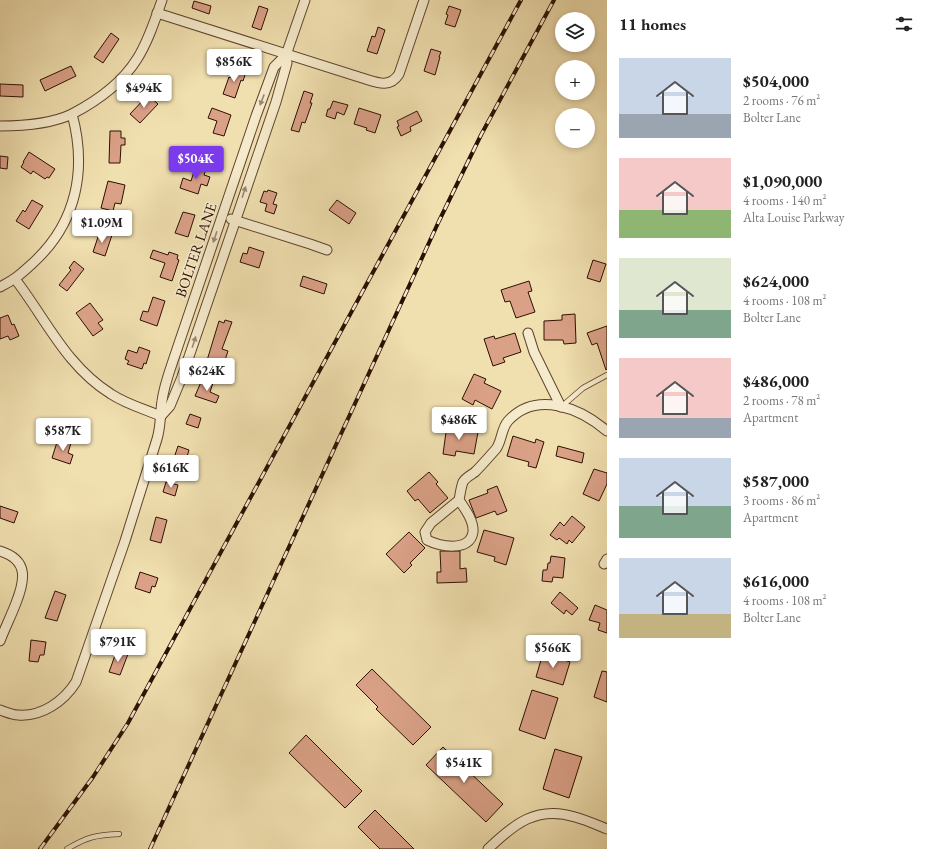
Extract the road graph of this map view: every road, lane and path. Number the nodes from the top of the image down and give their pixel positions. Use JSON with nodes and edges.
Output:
{"nodes":[{"id":1,"x":162,"y":0,"type":"edge"},
{"id":2,"x":305,"y":0,"type":"edge"},
{"id":3,"x":424,"y":0,"type":"edge"},
{"id":4,"x":157,"y":13,"type":"junction"},
{"id":5,"x":286,"y":54,"type":"junction"},
{"id":6,"x":72,"y":114,"type":"junction"},
{"id":7,"x":0,"y":126,"type":"edge"},
{"id":8,"x":222,"y":216,"type":"junction"},
{"id":9,"x":235,"y":220,"type":"junction"},
{"id":10,"x":326,"y":250,"type":"dead end"},
{"id":11,"x":15,"y":279,"type":"junction"},
{"id":12,"x":0,"y":286,"type":"edge"},
{"id":13,"x":528,"y":333,"type":"dead end"},
{"id":14,"x":607,"y":375,"type":"edge"},
{"id":15,"x":561,"y":407,"type":"junction"},
{"id":16,"x":161,"y":416,"type":"junction"},
{"id":17,"x":607,"y":431,"type":"edge"},
{"id":18,"x":459,"y":500,"type":"junction"},
{"id":19,"x":0,"y":550,"type":"edge"},
{"id":20,"x":0,"y":641,"type":"edge"},
{"id":21,"x":0,"y":710,"type":"edge"},
{"id":22,"x":607,"y":830,"type":"edge"},
{"id":23,"x":119,"y":834,"type":"dead end"},
{"id":24,"x":67,"y":849,"type":"edge"},
{"id":25,"x":488,"y":849,"type":"edge"}],
"edges":[{"from":1,"to":4,"type":"street"},
{"from":2,"to":5,"type":"street","name":"BOLTER LANE"},
{"from":3,"to":5,"type":"street"},
{"from":4,"to":5,"type":"street"},
{"from":4,"to":6,"type":"street"},
{"from":5,"to":8,"type":"street","name":"BOLTER LANE","one_way":true},
{"from":9,"to":5,"type":"street","name":"BOLTER LANE","one_way":true},
{"from":6,"to":7,"type":"street"},
{"from":6,"to":11,"type":"street"},
{"from":8,"to":9,"type":"street"},
{"from":8,"to":16,"type":"street","name":"BOLTER LANE","one_way":true},
{"from":9,"to":10,"type":"street"},
{"from":16,"to":9,"type":"street","name":"BOLTER LANE","one_way":true},
{"from":11,"to":12,"type":"street"},
{"from":11,"to":16,"type":"street"},
{"from":13,"to":15,"type":"street"},
{"from":14,"to":15,"type":"lane"},
{"from":15,"to":17,"type":"street"},
{"from":15,"to":18,"type":"street"},
{"from":16,"to":21,"type":"street","name":"BOLTER LANE"},
{"from":18,"to":18,"type":"street"},
{"from":19,"to":20,"type":"street"},
{"from":22,"to":25,"type":"street"},
{"from":23,"to":24,"type":"lane"}]}
